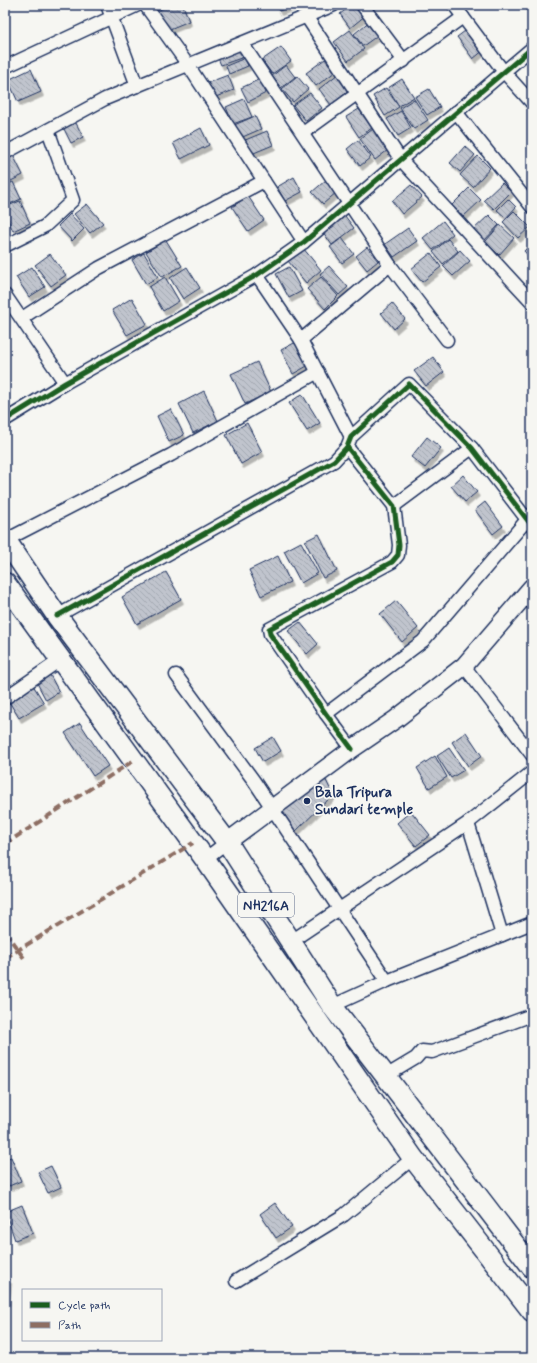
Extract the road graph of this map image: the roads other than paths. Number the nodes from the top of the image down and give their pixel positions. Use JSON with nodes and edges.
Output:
{"nodes":[{"id":1,"x":107,"y":5,"type":"edge"},
{"id":2,"x":138,"y":5,"type":"edge"},
{"id":3,"x":145,"y":5,"type":"edge"},
{"id":4,"x":334,"y":5,"type":"edge"},
{"id":5,"x":362,"y":5,"type":"edge"},
{"id":6,"x":454,"y":5,"type":"edge"},
{"id":7,"x":306,"y":16,"type":"junction"},
{"id":8,"x":112,"y":17,"type":"junction"},
{"id":9,"x":463,"y":17,"type":"junction"},
{"id":10,"x":242,"y":43,"type":"junction"},
{"id":11,"x":532,"y":48,"type":"edge"},
{"id":12,"x":404,"y":61,"type":"junction"},
{"id":13,"x":188,"y":65,"type":"junction"},
{"id":14,"x":5,"y":67,"type":"edge"},
{"id":15,"x":504,"y":72,"type":"junction"},
{"id":16,"x":137,"y":86,"type":"junction"},
{"id":17,"x":358,"y":94,"type":"junction"},
{"id":18,"x":532,"y":103,"type":"edge"},
{"id":19,"x":456,"y":112,"type":"junction"},
{"id":20,"x":48,"y":130,"type":"junction"},
{"id":21,"x":303,"y":133,"type":"junction"},
{"id":22,"x":5,"y":153,"type":"edge"},
{"id":23,"x":401,"y":160,"type":"junction"},
{"id":24,"x":264,"y":181,"type":"junction"},
{"id":25,"x":349,"y":205,"type":"junction"},
{"id":26,"x":532,"y":206,"type":"edge"},
{"id":27,"x":304,"y":242,"type":"junction"},
{"id":28,"x":5,"y":246,"type":"edge"},
{"id":29,"x":390,"y":265,"type":"junction"},
{"id":30,"x":256,"y":275,"type":"junction"},
{"id":31,"x":5,"y":295,"type":"edge"},
{"id":32,"x":532,"y":302,"type":"edge"},
{"id":33,"x":22,"y":318,"type":"junction"},
{"id":34,"x":300,"y":340,"type":"junction"},
{"id":35,"x":447,"y":340,"type":"dead end"},
{"id":36,"x":318,"y":372,"type":"junction"},
{"id":37,"x":65,"y":384,"type":"junction"},
{"id":38,"x":5,"y":420,"type":"edge"},
{"id":39,"x":349,"y":442,"type":"junction"},
{"id":40,"x":472,"y":448,"type":"junction"},
{"id":41,"x":394,"y":506,"type":"junction"},
{"id":42,"x":530,"y":520,"type":"edge"},
{"id":43,"x":5,"y":540,"type":"edge"},
{"id":44,"x":5,"y":583,"type":"edge"},
{"id":45,"x":532,"y":587,"type":"edge"},
{"id":46,"x":57,"y":616,"type":"junction"},
{"id":47,"x":60,"y":660,"type":"junction"},
{"id":48,"x":464,"y":666,"type":"junction"},
{"id":49,"x":176,"y":676,"type":"dead end"},
{"id":50,"x":5,"y":698,"type":"edge"},
{"id":51,"x":326,"y":714,"type":"junction"},
{"id":52,"x":352,"y":749,"type":"junction"},
{"id":53,"x":532,"y":755,"type":"edge"},
{"id":54,"x":532,"y":772,"type":"edge"},
{"id":55,"x":272,"y":809,"type":"junction"},
{"id":56,"x":468,"y":823,"type":"junction"},
{"id":57,"x":227,"y":842,"type":"junction"},
{"id":58,"x":205,"y":859,"type":"junction"},
{"id":59,"x":339,"y":909,"type":"junction"},
{"id":60,"x":532,"y":922,"type":"edge"},
{"id":61,"x":502,"y":935,"type":"junction"},
{"id":62,"x":290,"y":942,"type":"junction"},
{"id":63,"x":387,"y":981,"type":"junction"},
{"id":64,"x":332,"y":1006,"type":"junction"},
{"id":65,"x":532,"y":1015,"type":"edge"},
{"id":66,"x":386,"y":1076,"type":"junction"},
{"id":67,"x":413,"y":1158,"type":"junction"},
{"id":68,"x":532,"y":1267,"type":"edge"},
{"id":69,"x":236,"y":1281,"type":"dead end"},
{"id":70,"x":532,"y":1311,"type":"edge"}],
"edges":[{"from":1,"to":8,"type":"street"},
{"from":2,"to":8,"type":"street"},
{"from":3,"to":13,"type":"street"},
{"from":4,"to":7,"type":"street"},
{"from":5,"to":12,"type":"street"},
{"from":6,"to":9,"type":"street"},
{"from":7,"to":10,"type":"street"},
{"from":7,"to":17,"type":"street"},
{"from":8,"to":14,"type":"street"},
{"from":8,"to":16,"type":"street"},
{"from":9,"to":12,"type":"street"},
{"from":9,"to":15,"type":"street"},
{"from":10,"to":13,"type":"street"},
{"from":10,"to":21,"type":"street"},
{"from":11,"to":15,"type":"street"},
{"from":12,"to":17,"type":"street"},
{"from":13,"to":16,"type":"street"},
{"from":13,"to":24,"type":"street"},
{"from":15,"to":18,"type":"street"},
{"from":15,"to":19,"type":"street"},
{"from":16,"to":20,"type":"street"},
{"from":17,"to":21,"type":"street"},
{"from":17,"to":23,"type":"street"},
{"from":19,"to":23,"type":"street"},
{"from":19,"to":26,"type":"street"},
{"from":20,"to":22,"type":"street"},
{"from":20,"to":28,"type":"street"},
{"from":21,"to":25,"type":"street"},
{"from":23,"to":25,"type":"street"},
{"from":23,"to":32,"type":"street"},
{"from":24,"to":27,"type":"street"},
{"from":24,"to":33,"type":"street"},
{"from":25,"to":27,"type":"street"},
{"from":25,"to":29,"type":"street"},
{"from":27,"to":30,"type":"street"},
{"from":29,"to":34,"type":"street"},
{"from":29,"to":35,"type":"street"},
{"from":30,"to":34,"type":"street"},
{"from":30,"to":37,"type":"street"},
{"from":31,"to":33,"type":"street"},
{"from":33,"to":37,"type":"street"},
{"from":34,"to":36,"type":"street"},
{"from":36,"to":39,"type":"street"},
{"from":36,"to":43,"type":"street"},
{"from":37,"to":38,"type":"street"},
{"from":39,"to":40,"type":"street"},
{"from":39,"to":41,"type":"street"},
{"from":39,"to":46,"type":"street"},
{"from":40,"to":41,"type":"street"},
{"from":40,"to":42,"type":"street"},
{"from":41,"to":51,"type":"street"},
{"from":42,"to":51,"type":"street"},
{"from":43,"to":46,"type":"highway","number":"NH216A"},
{"from":44,"to":47,"type":"highway","number":"NH216A"},
{"from":45,"to":48,"type":"main road"},
{"from":46,"to":57,"type":"highway","number":"NH216A"},
{"from":47,"to":50,"type":"street"},
{"from":47,"to":58,"type":"highway","number":"NH216A"},
{"from":48,"to":52,"type":"main road"},
{"from":48,"to":53,"type":"street"},
{"from":49,"to":55,"type":"street"},
{"from":51,"to":52,"type":"street"},
{"from":52,"to":55,"type":"main road"},
{"from":54,"to":56,"type":"street"},
{"from":55,"to":57,"type":"main road"},
{"from":55,"to":59,"type":"street"},
{"from":56,"to":59,"type":"street"},
{"from":56,"to":61,"type":"street"},
{"from":57,"to":58,"type":"street"},
{"from":57,"to":62,"type":"highway","number":"NH216A"},
{"from":58,"to":67,"type":"highway","number":"NH216A"},
{"from":59,"to":62,"type":"street"},
{"from":59,"to":63,"type":"street"},
{"from":60,"to":61,"type":"street"},
{"from":61,"to":63,"type":"street"},
{"from":62,"to":64,"type":"highway","number":"NH216A"},
{"from":63,"to":64,"type":"street"},
{"from":64,"to":66,"type":"highway","number":"NH216A"},
{"from":65,"to":66,"type":"street"},
{"from":66,"to":68,"type":"highway","number":"NH216A"},
{"from":67,"to":69,"type":"street"},
{"from":67,"to":70,"type":"highway","number":"NH216A"}]}
